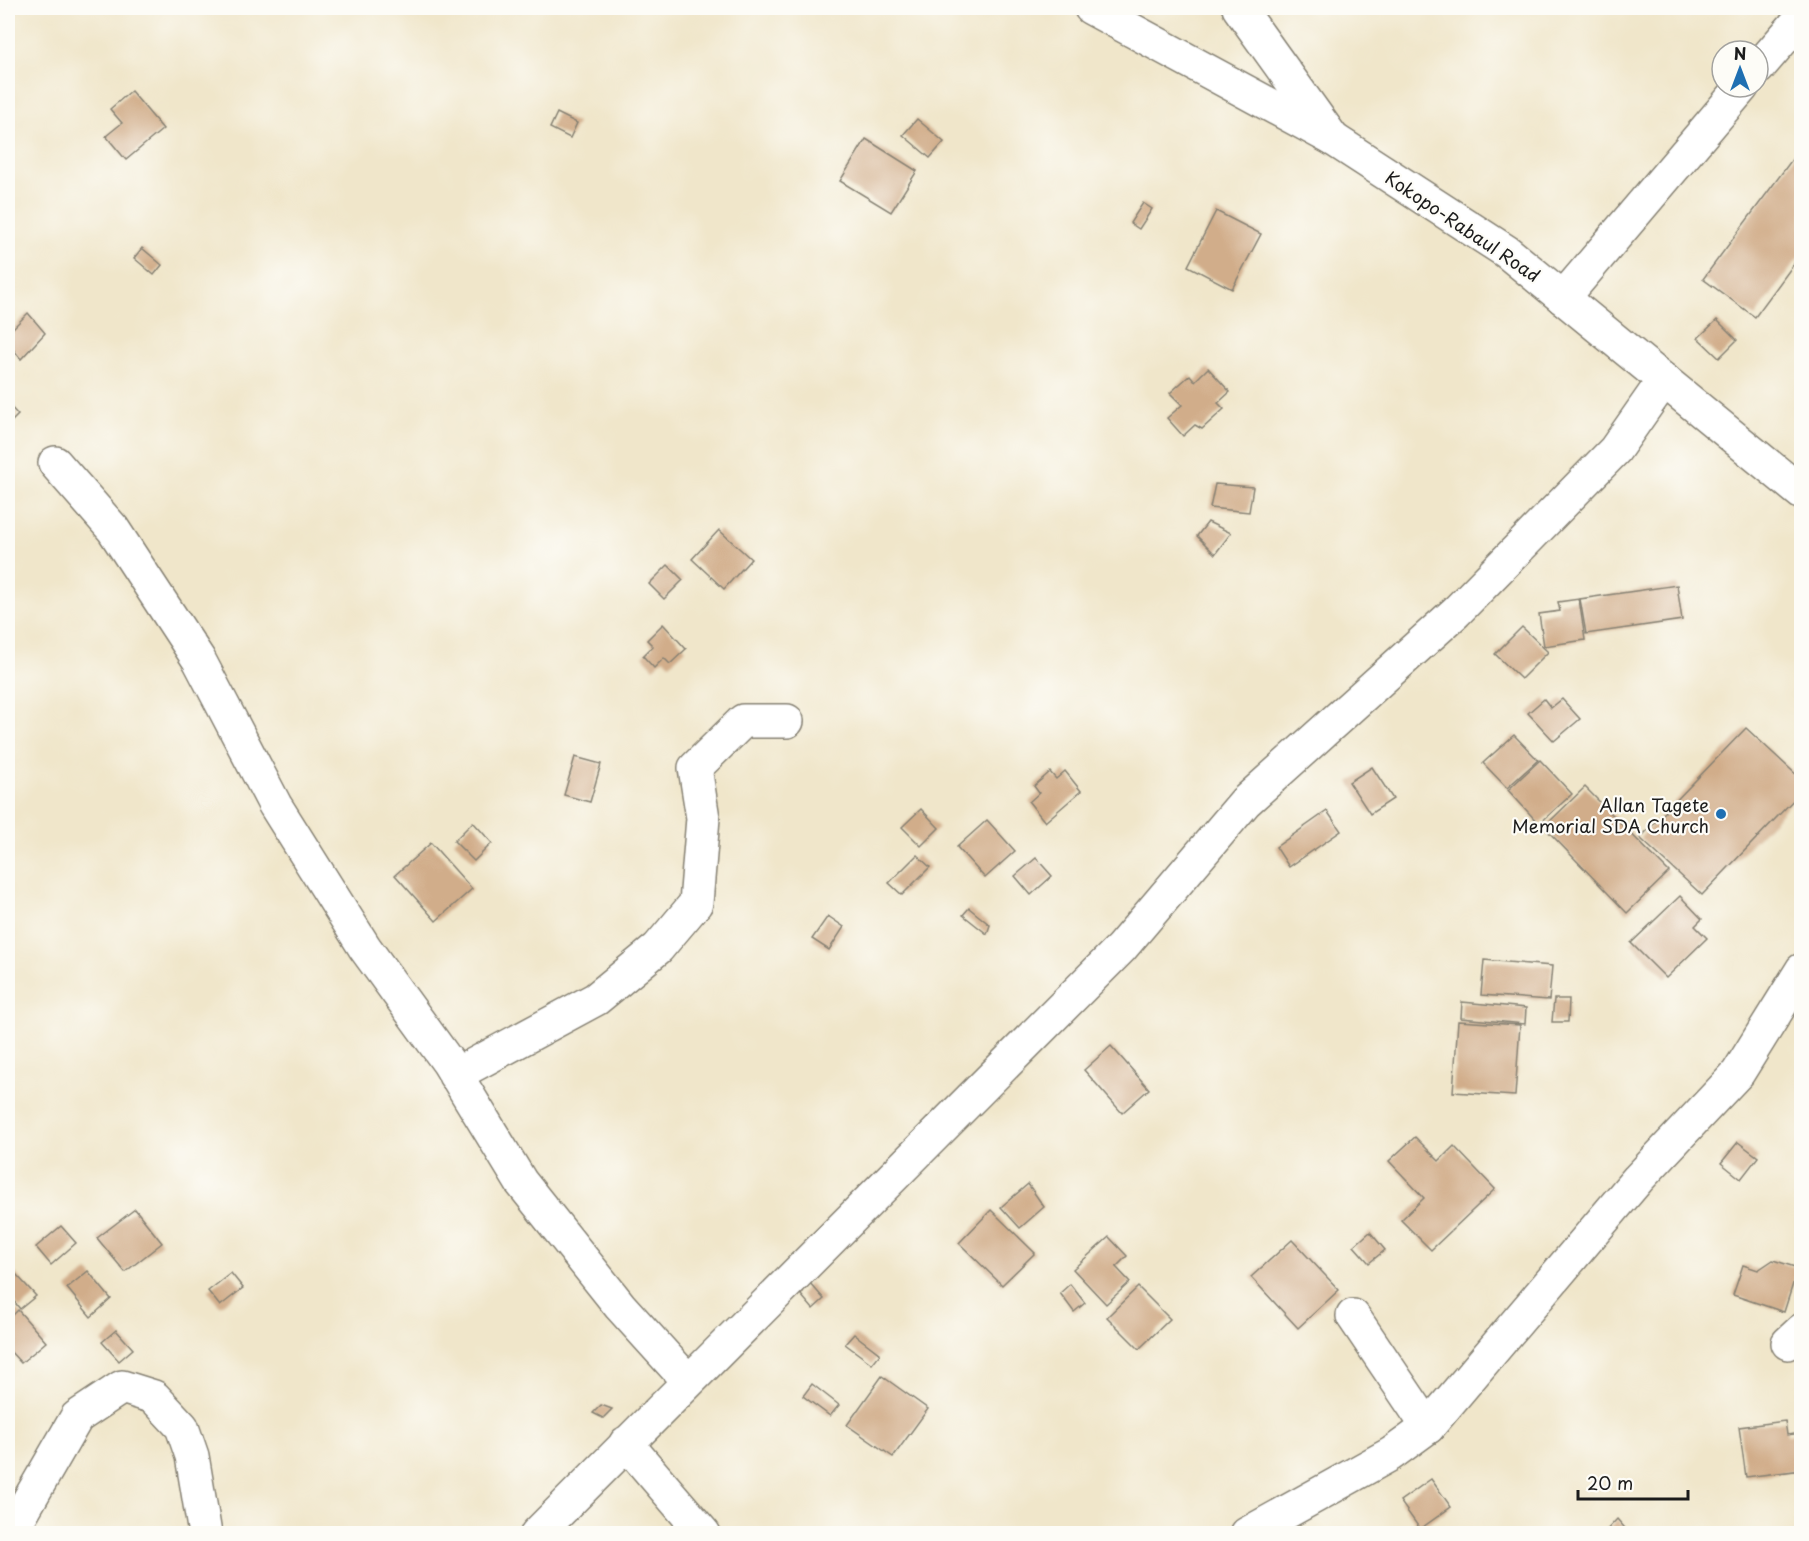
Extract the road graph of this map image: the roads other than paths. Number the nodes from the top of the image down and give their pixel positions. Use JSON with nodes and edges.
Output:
{"nodes":[{"id":1,"x":1091,"y":8,"type":"edge"},
{"id":2,"x":1239,"y":8,"type":"edge"},
{"id":3,"x":1799,"y":25,"type":"edge"},
{"id":4,"x":1770,"y":56,"type":"edge"},
{"id":5,"x":1732,"y":99,"type":"edge"},
{"id":6,"x":1333,"y":139,"type":"junction"},
{"id":7,"x":1563,"y":298,"type":"junction"},
{"id":8,"x":1664,"y":380,"type":"junction"},
{"id":9,"x":55,"y":463,"type":"dead end"},
{"id":10,"x":1802,"y":493,"type":"edge"},
{"id":11,"x":787,"y":721,"type":"dead end"},
{"id":12,"x":1802,"y":970,"type":"edge"},
{"id":13,"x":455,"y":1075,"type":"junction"},
{"id":14,"x":1353,"y":1316,"type":"dead end"},
{"id":15,"x":688,"y":1380,"type":"junction"},
{"id":16,"x":1428,"y":1427,"type":"junction"},
{"id":17,"x":626,"y":1443,"type":"junction"},
{"id":18,"x":14,"y":1533,"type":"edge"},
{"id":19,"x":206,"y":1533,"type":"edge"},
{"id":20,"x":537,"y":1533,"type":"edge"},
{"id":21,"x":704,"y":1533,"type":"edge"},
{"id":22,"x":1247,"y":1533,"type":"edge"}],
"edges":[{"from":1,"to":6,"type":"street","name":"Kokopo-Rabaul Road"},
{"from":2,"to":6,"type":"street"},
{"from":3,"to":4,"type":"street"},
{"from":5,"to":7,"type":"street"},
{"from":6,"to":7,"type":"street","name":"Kokopo-Rabaul Road"},
{"from":7,"to":8,"type":"street","name":"Kokopo-Rabaul Road"},
{"from":8,"to":10,"type":"street","name":"Kokopo-Rabaul Road"},
{"from":8,"to":15,"type":"street"},
{"from":9,"to":13,"type":"street"},
{"from":11,"to":13,"type":"street"},
{"from":12,"to":16,"type":"street"},
{"from":13,"to":15,"type":"street"},
{"from":14,"to":16,"type":"street"},
{"from":15,"to":17,"type":"street"},
{"from":16,"to":22,"type":"street"},
{"from":17,"to":20,"type":"street"},
{"from":17,"to":21,"type":"street"},
{"from":18,"to":19,"type":"street"}]}
